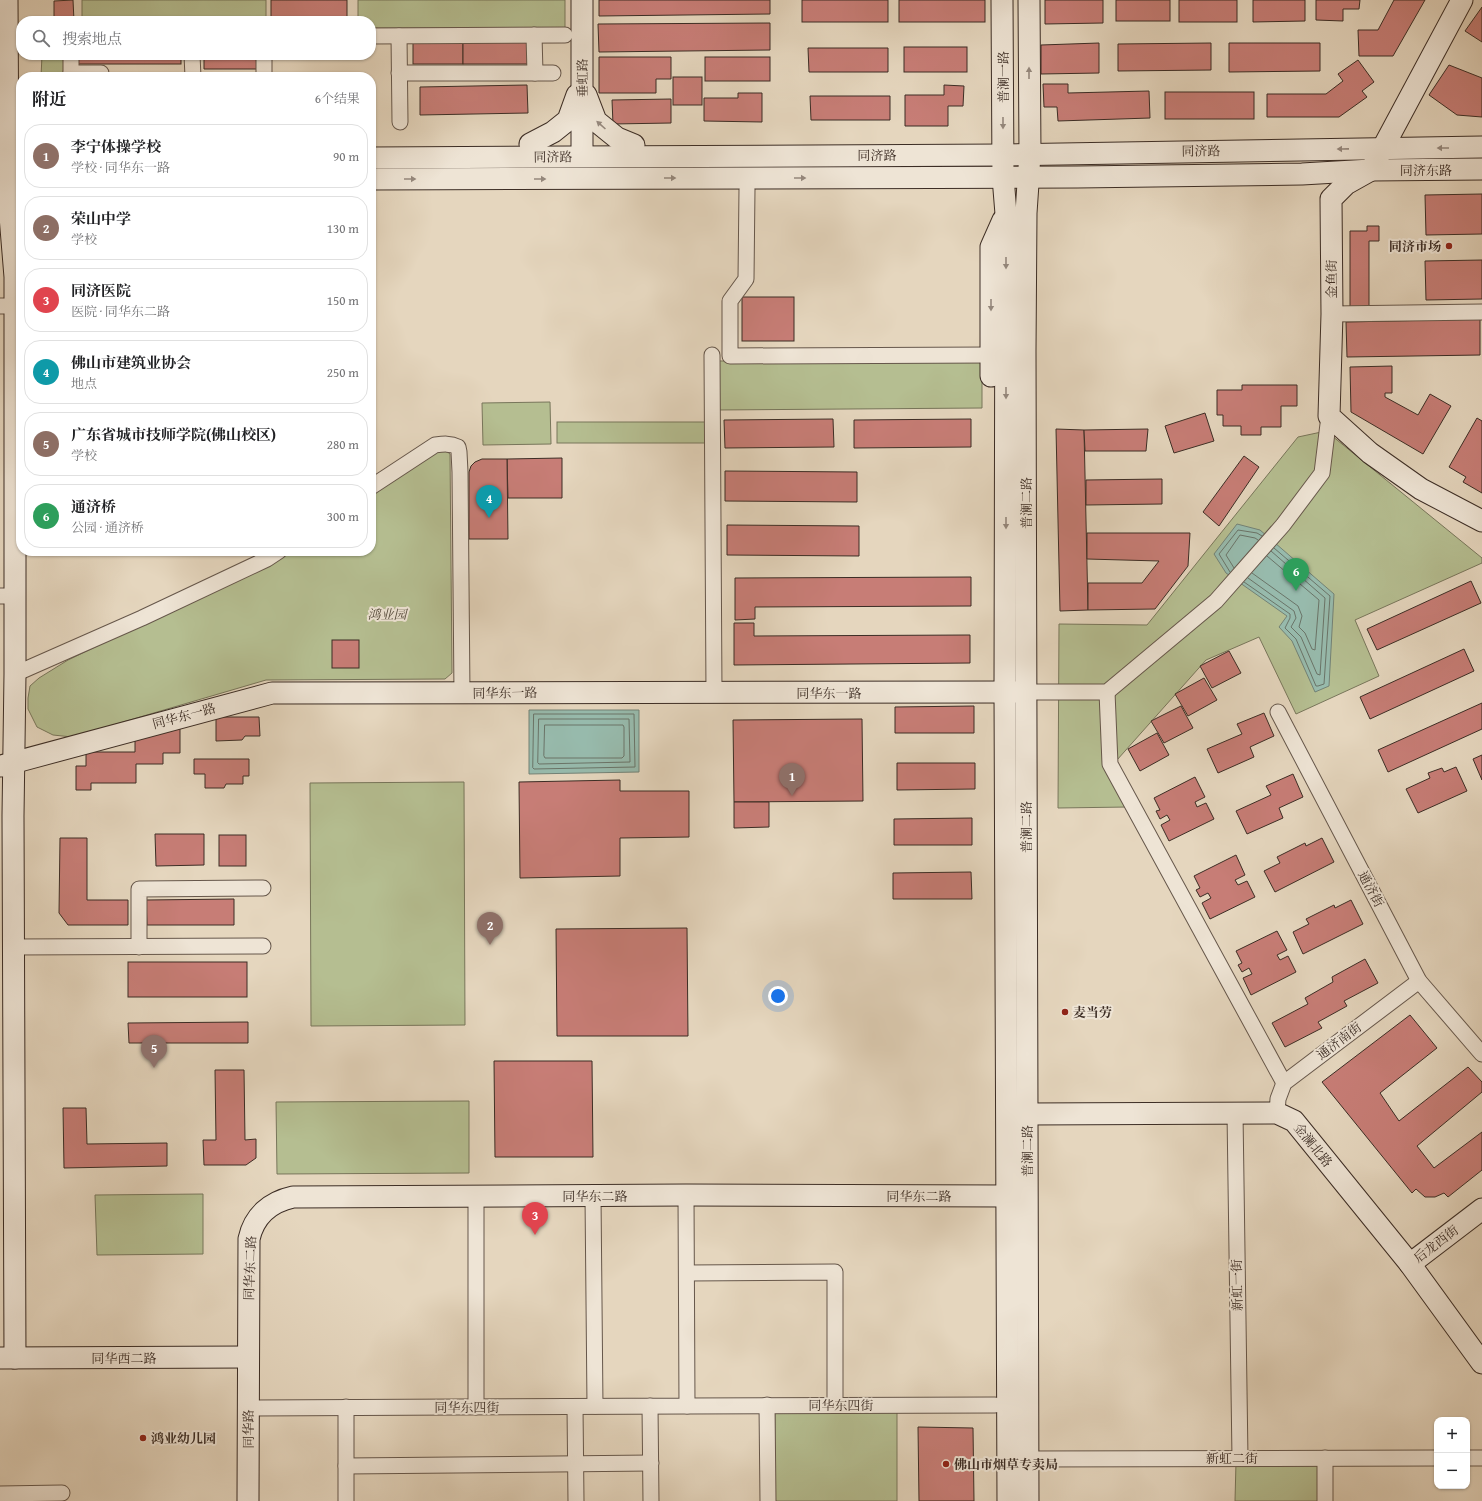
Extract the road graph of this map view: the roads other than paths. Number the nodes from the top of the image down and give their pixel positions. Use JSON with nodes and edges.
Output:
{"nodes":[{"id":1,"x":7,"y":0,"type":"edge"},
{"id":2,"x":18,"y":0,"type":"edge"},
{"id":3,"x":582,"y":0,"type":"edge"},
{"id":4,"x":1002,"y":0,"type":"edge"},
{"id":5,"x":1029,"y":0,"type":"edge"},
{"id":6,"x":1462,"y":0,"type":"edge"},
{"id":7,"x":18,"y":16,"type":"edge"},
{"id":8,"x":534,"y":35,"type":"junction"},
{"id":9,"x":565,"y":35,"type":"dead end"},
{"id":10,"x":376,"y":36,"type":"edge"},
{"id":11,"x":399,"y":36,"type":"junction"},
{"id":12,"x":17,"y":60,"type":"edge"},
{"id":13,"x":71,"y":60,"type":"edge"},
{"id":14,"x":192,"y":60,"type":"edge"},
{"id":15,"x":264,"y":60,"type":"edge"},
{"id":16,"x":16,"y":72,"type":"edge"},
{"id":17,"x":17,"y":72,"type":"edge"},
{"id":18,"x":71,"y":72,"type":"edge"},
{"id":19,"x":193,"y":72,"type":"edge"},
{"id":20,"x":264,"y":72,"type":"edge"},
{"id":21,"x":399,"y":73,"type":"junction"},
{"id":22,"x":535,"y":73,"type":"junction"},
{"id":23,"x":553,"y":73,"type":"dead end"},
{"id":24,"x":582,"y":81,"type":"junction"},
{"id":25,"x":16,"y":82,"type":"edge"},
{"id":26,"x":16,"y":92,"type":"edge"},
{"id":27,"x":0,"y":122,"type":"edge"},
{"id":28,"x":400,"y":122,"type":"dead end"},
{"id":29,"x":530,"y":144,"type":"junction"},
{"id":30,"x":376,"y":145,"type":"edge"},
{"id":31,"x":634,"y":145,"type":"junction"},
{"id":32,"x":1382,"y":148,"type":"junction"},
{"id":33,"x":1482,"y":148,"type":"edge"},
{"id":34,"x":1030,"y":154,"type":"junction"},
{"id":35,"x":961,"y":155,"type":"junction"},
{"id":36,"x":1003,"y":155,"type":"junction"},
{"id":37,"x":582,"y":156,"type":"junction"},
{"id":38,"x":614,"y":156,"type":"junction"},
{"id":39,"x":550,"y":157,"type":"junction"},
{"id":40,"x":376,"y":158,"type":"edge"},
{"id":41,"x":1482,"y":169,"type":"edge"},
{"id":42,"x":1371,"y":170,"type":"junction"},
{"id":43,"x":10,"y":171,"type":"edge"},
{"id":44,"x":1028,"y":176,"type":"junction"},
{"id":45,"x":1003,"y":177,"type":"junction"},
{"id":46,"x":376,"y":179,"type":"edge"},
{"id":47,"x":747,"y":190,"type":"dead end"},
{"id":48,"x":14,"y":212,"type":"edge"},
{"id":49,"x":1006,"y":214,"type":"junction"},
{"id":50,"x":8,"y":306,"type":"edge"},
{"id":51,"x":1482,"y":312,"type":"edge"},
{"id":52,"x":1332,"y":314,"type":"junction"},
{"id":53,"x":712,"y":355,"type":"dead end"},
{"id":54,"x":991,"y":355,"type":"junction"},
{"id":55,"x":1329,"y":416,"type":"junction"},
{"id":56,"x":376,"y":484,"type":"edge"},
{"id":57,"x":1482,"y":521,"type":"edge"},
{"id":58,"x":271,"y":556,"type":"edge"},
{"id":59,"x":8,"y":596,"type":"edge"},
{"id":60,"x":16,"y":674,"type":"junction"},
{"id":61,"x":999,"y":692,"type":"junction"},
{"id":62,"x":1031,"y":692,"type":"junction"},
{"id":63,"x":1107,"y":692,"type":"junction"},
{"id":64,"x":714,"y":693,"type":"junction"},
{"id":65,"x":462,"y":694,"type":"junction"},
{"id":66,"x":1278,"y":712,"type":"dead end"},
{"id":67,"x":7,"y":764,"type":"edge"},
{"id":68,"x":263,"y":888,"type":"dead end"},
{"id":69,"x":263,"y":946,"type":"dead end"},
{"id":70,"x":13,"y":947,"type":"junction"},
{"id":71,"x":139,"y":947,"type":"junction"},
{"id":72,"x":7,"y":969,"type":"edge"},
{"id":73,"x":1419,"y":981,"type":"junction"},
{"id":74,"x":1482,"y":1054,"type":"edge"},
{"id":75,"x":1284,"y":1083,"type":"junction"},
{"id":76,"x":1235,"y":1113,"type":"junction"},
{"id":77,"x":1278,"y":1113,"type":"junction"},
{"id":78,"x":1032,"y":1114,"type":"junction"},
{"id":79,"x":686,"y":1195,"type":"junction"},
{"id":80,"x":476,"y":1196,"type":"junction"},
{"id":81,"x":593,"y":1196,"type":"junction"},
{"id":82,"x":1001,"y":1196,"type":"junction"},
{"id":83,"x":1482,"y":1209,"type":"edge"},
{"id":84,"x":1410,"y":1264,"type":"junction"},
{"id":85,"x":687,"y":1273,"type":"junction"},
{"id":86,"x":248,"y":1357,"type":"junction"},
{"id":87,"x":7,"y":1358,"type":"edge"},
{"id":88,"x":1482,"y":1363,"type":"edge"},
{"id":89,"x":835,"y":1404,"type":"junction"},
{"id":90,"x":768,"y":1405,"type":"junction"},
{"id":91,"x":995,"y":1405,"type":"junction"},
{"id":92,"x":595,"y":1406,"type":"junction"},
{"id":93,"x":650,"y":1406,"type":"junction"},
{"id":94,"x":687,"y":1406,"type":"junction"},
{"id":95,"x":346,"y":1407,"type":"junction"},
{"id":96,"x":476,"y":1407,"type":"junction"},
{"id":97,"x":575,"y":1407,"type":"junction"},
{"id":98,"x":248,"y":1408,"type":"junction"},
{"id":99,"x":1240,"y":1458,"type":"junction"},
{"id":100,"x":1325,"y":1458,"type":"junction"},
{"id":101,"x":1434,"y":1458,"type":"edge"},
{"id":102,"x":1470,"y":1458,"type":"edge"},
{"id":103,"x":1482,"y":1458,"type":"edge"},
{"id":104,"x":1032,"y":1459,"type":"junction"},
{"id":105,"x":651,"y":1463,"type":"junction"},
{"id":106,"x":346,"y":1466,"type":"junction"},
{"id":107,"x":62,"y":1493,"type":"dead end"},
{"id":108,"x":0,"y":1494,"type":"edge"},
{"id":109,"x":248,"y":1501,"type":"edge"},
{"id":110,"x":346,"y":1501,"type":"edge"},
{"id":111,"x":576,"y":1501,"type":"edge"},
{"id":112,"x":651,"y":1501,"type":"edge"},
{"id":113,"x":768,"y":1501,"type":"edge"},
{"id":114,"x":996,"y":1501,"type":"edge"},
{"id":115,"x":1008,"y":1501,"type":"edge"},
{"id":116,"x":1028,"y":1501,"type":"edge"},
{"id":117,"x":1038,"y":1501,"type":"edge"},
{"id":118,"x":1325,"y":1501,"type":"edge"}],
"edges":[{"from":1,"to":16,"type":"main road"},
{"from":2,"to":7,"type":"main road"},
{"from":3,"to":24,"type":"main road","name":"垂虹路"},
{"from":4,"to":36,"type":"main road","name":"普澜一路","one_way":true},
{"from":34,"to":5,"type":"main road","name":"普澜一路","one_way":true},
{"from":6,"to":32,"type":"main road"},
{"from":8,"to":9,"type":"street"},
{"from":8,"to":11,"type":"street"},
{"from":8,"to":22,"type":"street"},
{"from":10,"to":11,"type":"street"},
{"from":11,"to":21,"type":"street"},
{"from":12,"to":17,"type":"main road"},
{"from":13,"to":18,"type":"street"},
{"from":14,"to":19,"type":"street"},
{"from":15,"to":20,"type":"street"},
{"from":21,"to":22,"type":"street"},
{"from":21,"to":28,"type":"street"},
{"from":22,"to":23,"type":"street"},
{"from":24,"to":29,"type":"main road"},
{"from":31,"to":24,"type":"main road","one_way":true},
{"from":24,"to":37,"type":"main road","name":"垂虹路"},
{"from":25,"to":27,"type":"main road"},
{"from":26,"to":43,"type":"main road"},
{"from":29,"to":30,"type":"main road"},
{"from":29,"to":39,"type":"main road"},
{"from":31,"to":35,"type":"main road"},
{"from":31,"to":38,"type":"main road"},
{"from":33,"to":32,"type":"main road","name":"同济东路","one_way":true},
{"from":32,"to":34,"type":"main road","name":"同济路","one_way":true},
{"from":32,"to":42,"type":"main road"},
{"from":34,"to":36,"type":"main road","name":"同济路"},
{"from":34,"to":44,"type":"main road","name":"普澜二路"},
{"from":35,"to":36,"type":"main road","name":"同济路"},
{"from":35,"to":38,"type":"main road","name":"同济路"},
{"from":36,"to":45,"type":"main road","name":"普澜二路"},
{"from":37,"to":38,"type":"main road","name":"同济路"},
{"from":37,"to":39,"type":"main road","name":"同济路"},
{"from":39,"to":40,"type":"main road","name":"同济路"},
{"from":41,"to":42,"type":"main road","name":"同济东路"},
{"from":42,"to":44,"type":"main road","name":"同济路"},
{"from":42,"to":52,"type":"main road","name":"金鱼街"},
{"from":43,"to":48,"type":"main road"},
{"from":44,"to":45,"type":"main road","name":"同济路"},
{"from":44,"to":62,"type":"main road","name":"普澜二路"},
{"from":46,"to":45,"type":"main road","name":"同济路","one_way":true},
{"from":45,"to":49,"type":"main road","name":"普澜二路"},
{"from":47,"to":54,"type":"street"},
{"from":48,"to":50,"type":"main road"},
{"from":49,"to":54,"type":"main road","one_way":true},
{"from":49,"to":61,"type":"main road","name":"普澜二路","one_way":true},
{"from":50,"to":59,"type":"main road"},
{"from":51,"to":52,"type":"street"},
{"from":52,"to":55,"type":"main road","name":"金鱼街"},
{"from":53,"to":64,"type":"street"},
{"from":54,"to":61,"type":"main road"},
{"from":55,"to":57,"type":"main road"},
{"from":55,"to":63,"type":"street"},
{"from":56,"to":65,"type":"street"},
{"from":58,"to":60,"type":"street"},
{"from":59,"to":60,"type":"main road"},
{"from":60,"to":67,"type":"main road"},
{"from":61,"to":62,"type":"main road","name":"同华东一路"},
{"from":61,"to":64,"type":"main road","name":"同华东一路"},
{"from":61,"to":82,"type":"main road"},
{"from":62,"to":63,"type":"street"},
{"from":62,"to":78,"type":"main road","name":"普澜二路"},
{"from":63,"to":75,"type":"street"},
{"from":64,"to":65,"type":"main road","name":"同华东一路"},
{"from":65,"to":67,"type":"main road","name":"同华东一路"},
{"from":66,"to":73,"type":"street","name":"通济街"},
{"from":67,"to":70,"type":"main road"},
{"from":68,"to":71,"type":"street"},
{"from":69,"to":71,"type":"street"},
{"from":70,"to":71,"type":"street"},
{"from":70,"to":72,"type":"main road"},
{"from":72,"to":87,"type":"main road"},
{"from":73,"to":74,"type":"street","name":"通济街"},
{"from":73,"to":75,"type":"street","name":"通济南街"},
{"from":75,"to":77,"type":"street"},
{"from":76,"to":77,"type":"main road","name":"金澜北路"},
{"from":76,"to":78,"type":"main road","name":"金澜北路"},
{"from":76,"to":99,"type":"street","name":"新虹一街"},
{"from":77,"to":84,"type":"main road","name":"金澜北路"},
{"from":78,"to":104,"type":"main road","name":"普澜二路"},
{"from":79,"to":81,"type":"main road","name":"同华东二路"},
{"from":79,"to":82,"type":"main road","name":"同华东二路"},
{"from":79,"to":85,"type":"street"},
{"from":80,"to":81,"type":"main road","name":"同华东二路"},
{"from":80,"to":86,"type":"main road","name":"同华东二路"},
{"from":80,"to":96,"type":"street"},
{"from":81,"to":92,"type":"street"},
{"from":82,"to":91,"type":"main road"},
{"from":82,"to":115,"type":"main road"},
{"from":83,"to":84,"type":"main road","name":"后龙西街"},
{"from":84,"to":88,"type":"main road","name":"金澜北路"},
{"from":85,"to":89,"type":"street"},
{"from":85,"to":94,"type":"street"},
{"from":86,"to":87,"type":"main road","name":"同华西二路"},
{"from":86,"to":98,"type":"main road","name":"同华路"},
{"from":89,"to":90,"type":"street","name":"同华东四街"},
{"from":89,"to":91,"type":"street","name":"同华东四街"},
{"from":90,"to":94,"type":"street","name":"同华东四街"},
{"from":90,"to":113,"type":"street"},
{"from":91,"to":114,"type":"main road"},
{"from":92,"to":93,"type":"street","name":"同华东四街"},
{"from":92,"to":97,"type":"street","name":"同华东四街"},
{"from":93,"to":94,"type":"street","name":"同华东四街"},
{"from":93,"to":105,"type":"street"},
{"from":95,"to":96,"type":"street","name":"同华东四街"},
{"from":95,"to":98,"type":"street","name":"同华东四街"},
{"from":95,"to":106,"type":"street"},
{"from":96,"to":97,"type":"street","name":"同华东四街"},
{"from":97,"to":111,"type":"street"},
{"from":98,"to":109,"type":"main road","name":"同华路"},
{"from":99,"to":100,"type":"street","name":"新虹二街"},
{"from":99,"to":104,"type":"street","name":"新虹二街"},
{"from":100,"to":101,"type":"street","name":"新虹二街"},
{"from":100,"to":118,"type":"street"},
{"from":102,"to":103,"type":"street"},
{"from":104,"to":116,"type":"main road"},
{"from":104,"to":117,"type":"main road"},
{"from":105,"to":106,"type":"street"},
{"from":105,"to":112,"type":"street"},
{"from":106,"to":110,"type":"street"},
{"from":107,"to":108,"type":"street"}]}
